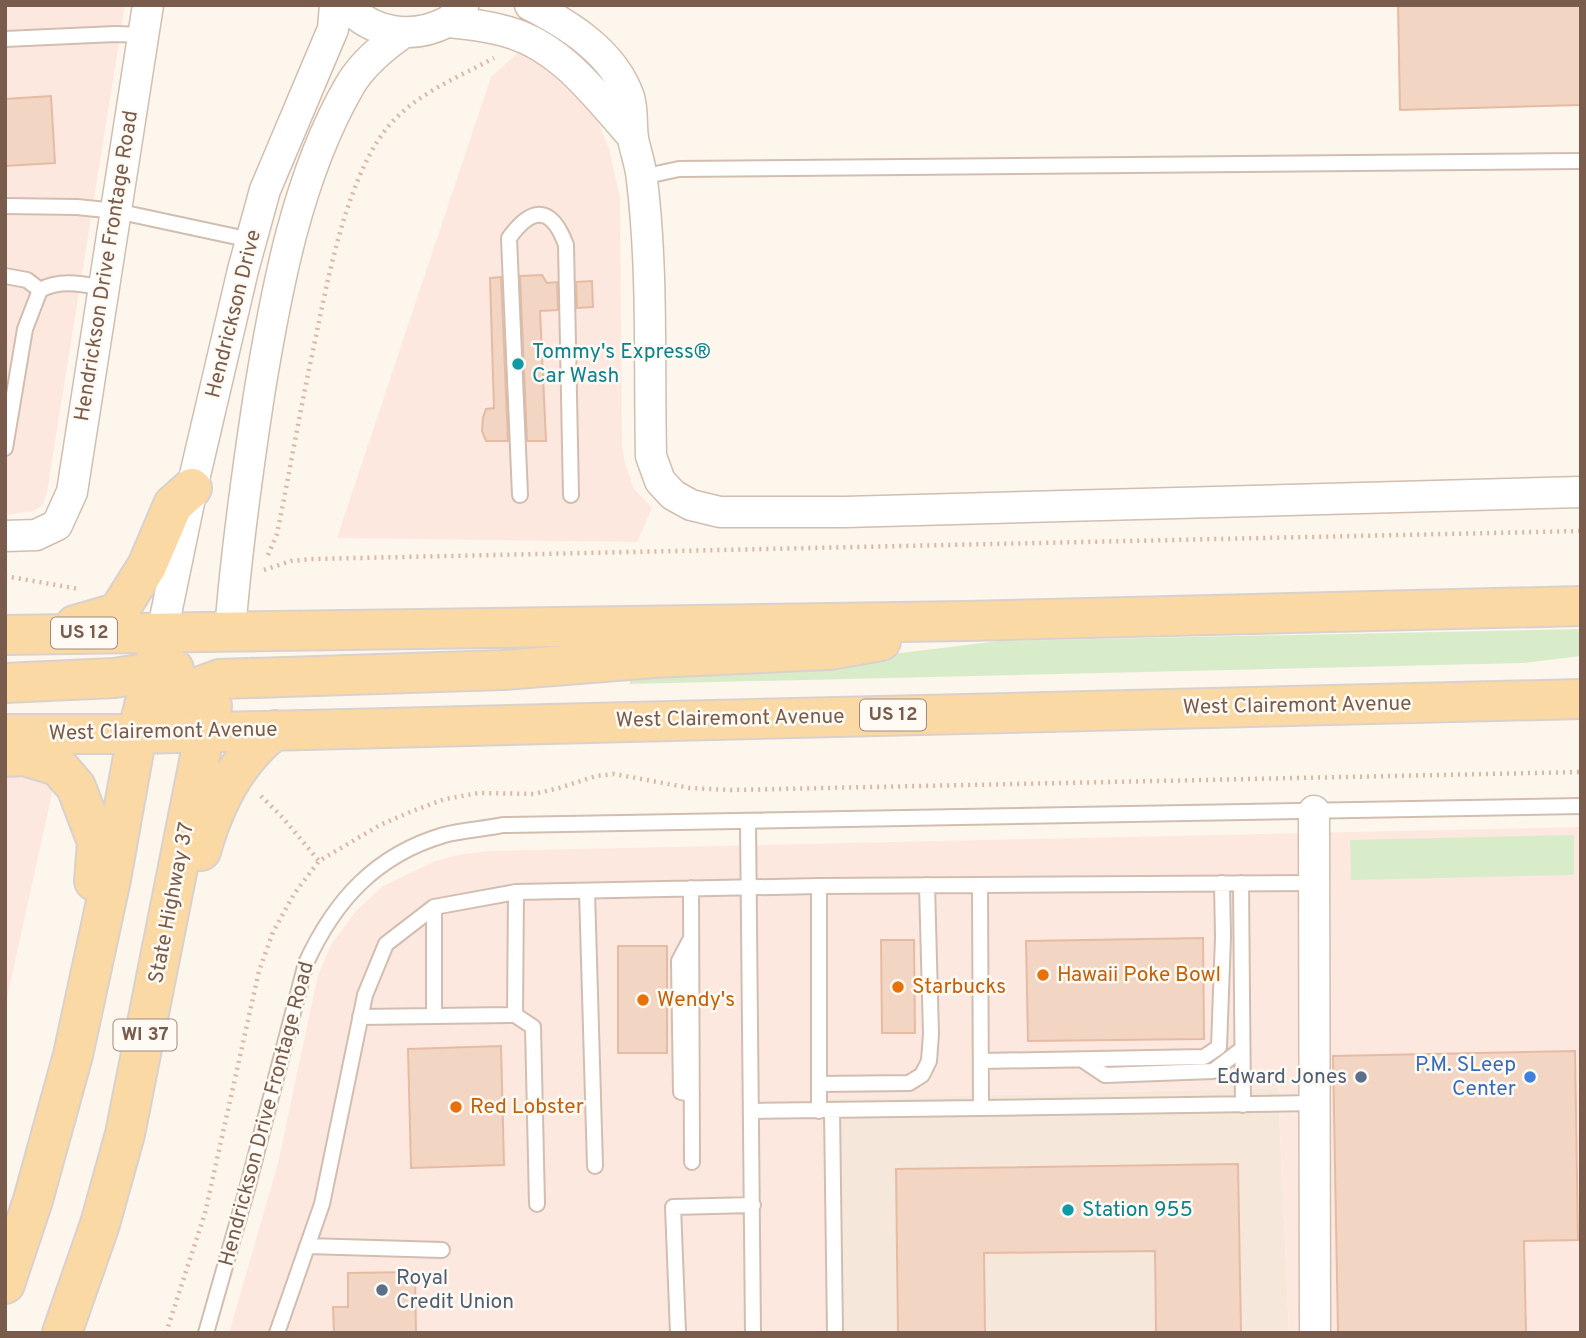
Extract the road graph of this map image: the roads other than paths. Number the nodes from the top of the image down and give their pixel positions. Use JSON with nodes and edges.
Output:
{"nodes":[{"id":1,"x":148,"y":5,"type":"edge"},
{"id":2,"x":335,"y":5,"type":"edge"},
{"id":3,"x":346,"y":5,"type":"edge"},
{"id":4,"x":530,"y":5,"type":"edge"},
{"id":5,"x":457,"y":13,"type":"edge"},
{"id":6,"x":403,"y":33,"type":"junction"},
{"id":7,"x":143,"y":35,"type":"junction"},
{"id":8,"x":5,"y":39,"type":"edge"},
{"id":9,"x":633,"y":137,"type":"junction"},
{"id":10,"x":1581,"y":161,"type":"edge"},
{"id":11,"x":642,"y":177,"type":"junction"},
{"id":12,"x":5,"y":206,"type":"edge"},
{"id":13,"x":116,"y":211,"type":"junction"},
{"id":14,"x":251,"y":240,"type":"junction"},
{"id":15,"x":5,"y":276,"type":"edge"},
{"id":16,"x":104,"y":288,"type":"junction"},
{"id":17,"x":40,"y":290,"type":"junction"},
{"id":18,"x":5,"y":448,"type":"edge"},
{"id":19,"x":192,"y":488,"type":"junction"},
{"id":20,"x":1581,"y":492,"type":"edge"},
{"id":21,"x":520,"y":495,"type":"dead end"},
{"id":22,"x":571,"y":495,"type":"dead end"},
{"id":23,"x":5,"y":537,"type":"edge"},
{"id":24,"x":1581,"y":606,"type":"edge"},
{"id":25,"x":966,"y":621,"type":"junction"},
{"id":26,"x":230,"y":632,"type":"junction"},
{"id":27,"x":162,"y":633,"type":"junction"},
{"id":28,"x":22,"y":634,"type":"edge"},
{"id":29,"x":153,"y":672,"type":"junction"},
{"id":30,"x":220,"y":679,"type":"junction"},
{"id":31,"x":1581,"y":681,"type":"edge"},
{"id":32,"x":5,"y":683,"type":"edge"},
{"id":33,"x":1581,"y":699,"type":"edge"},
{"id":34,"x":1517,"y":700,"type":"junction"},
{"id":35,"x":275,"y":730,"type":"junction"},
{"id":36,"x":205,"y":731,"type":"junction"},
{"id":37,"x":5,"y":734,"type":"edge"},
{"id":38,"x":137,"y":734,"type":"junction"},
{"id":39,"x":5,"y":757,"type":"edge"},
{"id":40,"x":1581,"y":806,"type":"edge"},
{"id":41,"x":1314,"y":811,"type":"junction"},
{"id":42,"x":748,"y":821,"type":"junction"},
{"id":43,"x":1222,"y":883,"type":"junction"},
{"id":44,"x":1241,"y":883,"type":"junction"},
{"id":45,"x":1314,"y":883,"type":"junction"},
{"id":46,"x":927,"y":885,"type":"junction"},
{"id":47,"x":819,"y":886,"type":"junction"},
{"id":48,"x":979,"y":886,"type":"junction"},
{"id":49,"x":691,"y":888,"type":"junction"},
{"id":50,"x":750,"y":888,"type":"junction"},
{"id":51,"x":587,"y":891,"type":"junction"},
{"id":52,"x":516,"y":892,"type":"junction"},
{"id":53,"x":434,"y":907,"type":"junction"},
{"id":54,"x":82,"y":1011,"type":"junction"},
{"id":55,"x":515,"y":1015,"type":"junction"},
{"id":56,"x":434,"y":1016,"type":"junction"},
{"id":57,"x":360,"y":1017,"type":"junction"},
{"id":58,"x":1242,"y":1049,"type":"junction"},
{"id":59,"x":982,"y":1061,"type":"junction"},
{"id":60,"x":1084,"y":1061,"type":"junction"},
{"id":61,"x":139,"y":1065,"type":"junction"},
{"id":62,"x":819,"y":1084,"type":"junction"},
{"id":63,"x":1314,"y":1103,"type":"junction"},
{"id":64,"x":1243,"y":1105,"type":"junction"},
{"id":65,"x":981,"y":1108,"type":"junction"},
{"id":66,"x":752,"y":1111,"type":"junction"},
{"id":67,"x":825,"y":1111,"type":"junction"},
{"id":68,"x":692,"y":1163,"type":"dead end"},
{"id":69,"x":595,"y":1166,"type":"dead end"},
{"id":70,"x":537,"y":1204,"type":"dead end"},
{"id":71,"x":752,"y":1205,"type":"junction"},
{"id":72,"x":307,"y":1246,"type":"junction"},
{"id":73,"x":442,"y":1250,"type":"dead end"},
{"id":74,"x":5,"y":1284,"type":"edge"},
{"id":75,"x":62,"y":1333,"type":"edge"},
{"id":76,"x":206,"y":1333,"type":"edge"},
{"id":77,"x":276,"y":1333,"type":"edge"},
{"id":78,"x":678,"y":1333,"type":"edge"},
{"id":79,"x":753,"y":1333,"type":"edge"},
{"id":80,"x":835,"y":1333,"type":"edge"},
{"id":81,"x":1315,"y":1333,"type":"edge"}],
"edges":[{"from":1,"to":7,"type":"street","name":"Hendrickson Drive Frontage Road"},
{"from":2,"to":14,"type":"street","name":"Hendrickson Drive"},
{"from":3,"to":6,"type":"street"},
{"from":4,"to":9,"type":"street"},
{"from":5,"to":6,"type":"street"},
{"from":5,"to":9,"type":"street"},
{"from":6,"to":26,"type":"street","name":"Hendrickson Drive"},
{"from":7,"to":8,"type":"lane"},
{"from":7,"to":13,"type":"street","name":"Hendrickson Drive Frontage Road"},
{"from":9,"to":11,"type":"street"},
{"from":10,"to":11,"type":"lane"},
{"from":11,"to":20,"type":"street"},
{"from":12,"to":13,"type":"lane"},
{"from":13,"to":14,"type":"lane"},
{"from":13,"to":16,"type":"street","name":"Hendrickson Drive Frontage Road"},
{"from":14,"to":19,"type":"street","name":"Hendrickson Drive"},
{"from":15,"to":17,"type":"lane"},
{"from":16,"to":17,"type":"lane"},
{"from":16,"to":23,"type":"street","name":"Hendrickson Drive Frontage Road"},
{"from":17,"to":18,"type":"lane"},
{"from":19,"to":27,"type":"street","name":"Hendrickson Drive"},
{"from":19,"to":28,"type":"main road"},
{"from":21,"to":22,"type":"lane"},
{"from":24,"to":25,"type":"main road","number":"US 12"},
{"from":25,"to":26,"type":"main road","number":"US 12"},
{"from":25,"to":30,"type":"main road"},
{"from":26,"to":27,"type":"main road","number":"US 12"},
{"from":26,"to":29,"type":"main road"},
{"from":26,"to":30,"type":"main road","name":"State Highway 37","number":"WI 37"},
{"from":27,"to":28,"type":"main road","number":"US 12"},
{"from":27,"to":29,"type":"main road"},
{"from":29,"to":32,"type":"main road"},
{"from":29,"to":38,"type":"main road"},
{"from":30,"to":36,"type":"main road","name":"State Highway 37","number":"WI 37"},
{"from":30,"to":38,"type":"main road"},
{"from":31,"to":34,"type":"main road"},
{"from":33,"to":34,"type":"main road","name":"West Clairemont Avenue","number":"US 12"},
{"from":34,"to":35,"type":"main road","name":"West Clairemont Avenue","number":"US 12"},
{"from":35,"to":36,"type":"main road","name":"West Clairemont Avenue","number":"US 12"},
{"from":35,"to":61,"type":"main road"},
{"from":36,"to":38,"type":"main road","name":"West Clairemont Avenue","number":"US 12"},
{"from":36,"to":61,"type":"main road","name":"State Highway 37","number":"WI 37"},
{"from":37,"to":38,"type":"main road","name":"West Clairemont Avenue","number":"US 12"},
{"from":38,"to":54,"type":"main road"},
{"from":39,"to":54,"type":"main road"},
{"from":40,"to":41,"type":"lane","name":"Hendrickson Drive Frontage Road"},
{"from":41,"to":42,"type":"lane","name":"Hendrickson Drive Frontage Road"},
{"from":41,"to":45,"type":"street"},
{"from":42,"to":50,"type":"lane"},
{"from":42,"to":76,"type":"lane","name":"Hendrickson Drive Frontage Road"},
{"from":43,"to":44,"type":"lane"},
{"from":43,"to":48,"type":"lane"},
{"from":43,"to":60,"type":"lane"},
{"from":44,"to":45,"type":"lane"},
{"from":44,"to":58,"type":"lane"},
{"from":45,"to":63,"type":"street"},
{"from":46,"to":47,"type":"lane"},
{"from":46,"to":48,"type":"lane"},
{"from":46,"to":62,"type":"lane"},
{"from":47,"to":50,"type":"lane"},
{"from":47,"to":62,"type":"lane"},
{"from":48,"to":59,"type":"lane"},
{"from":49,"to":50,"type":"lane"},
{"from":49,"to":51,"type":"lane"},
{"from":49,"to":68,"type":"lane"},
{"from":50,"to":66,"type":"lane"},
{"from":51,"to":52,"type":"lane"},
{"from":51,"to":69,"type":"lane"},
{"from":52,"to":53,"type":"lane"},
{"from":52,"to":55,"type":"lane"},
{"from":53,"to":56,"type":"lane"},
{"from":53,"to":57,"type":"lane"},
{"from":54,"to":74,"type":"main road"},
{"from":55,"to":56,"type":"lane"},
{"from":55,"to":70,"type":"lane"},
{"from":56,"to":57,"type":"lane"},
{"from":57,"to":72,"type":"lane"},
{"from":58,"to":60,"type":"lane"},
{"from":58,"to":64,"type":"lane"},
{"from":59,"to":60,"type":"lane"},
{"from":59,"to":65,"type":"lane"},
{"from":61,"to":75,"type":"main road","name":"State Highway 37","number":"WI 37"},
{"from":62,"to":67,"type":"lane"},
{"from":63,"to":64,"type":"lane"},
{"from":63,"to":81,"type":"street"},
{"from":64,"to":65,"type":"lane"},
{"from":65,"to":67,"type":"lane"},
{"from":66,"to":67,"type":"lane"},
{"from":66,"to":71,"type":"lane"},
{"from":67,"to":80,"type":"lane"},
{"from":71,"to":78,"type":"lane"},
{"from":71,"to":79,"type":"lane"},
{"from":72,"to":73,"type":"lane"},
{"from":72,"to":77,"type":"lane"}]}
